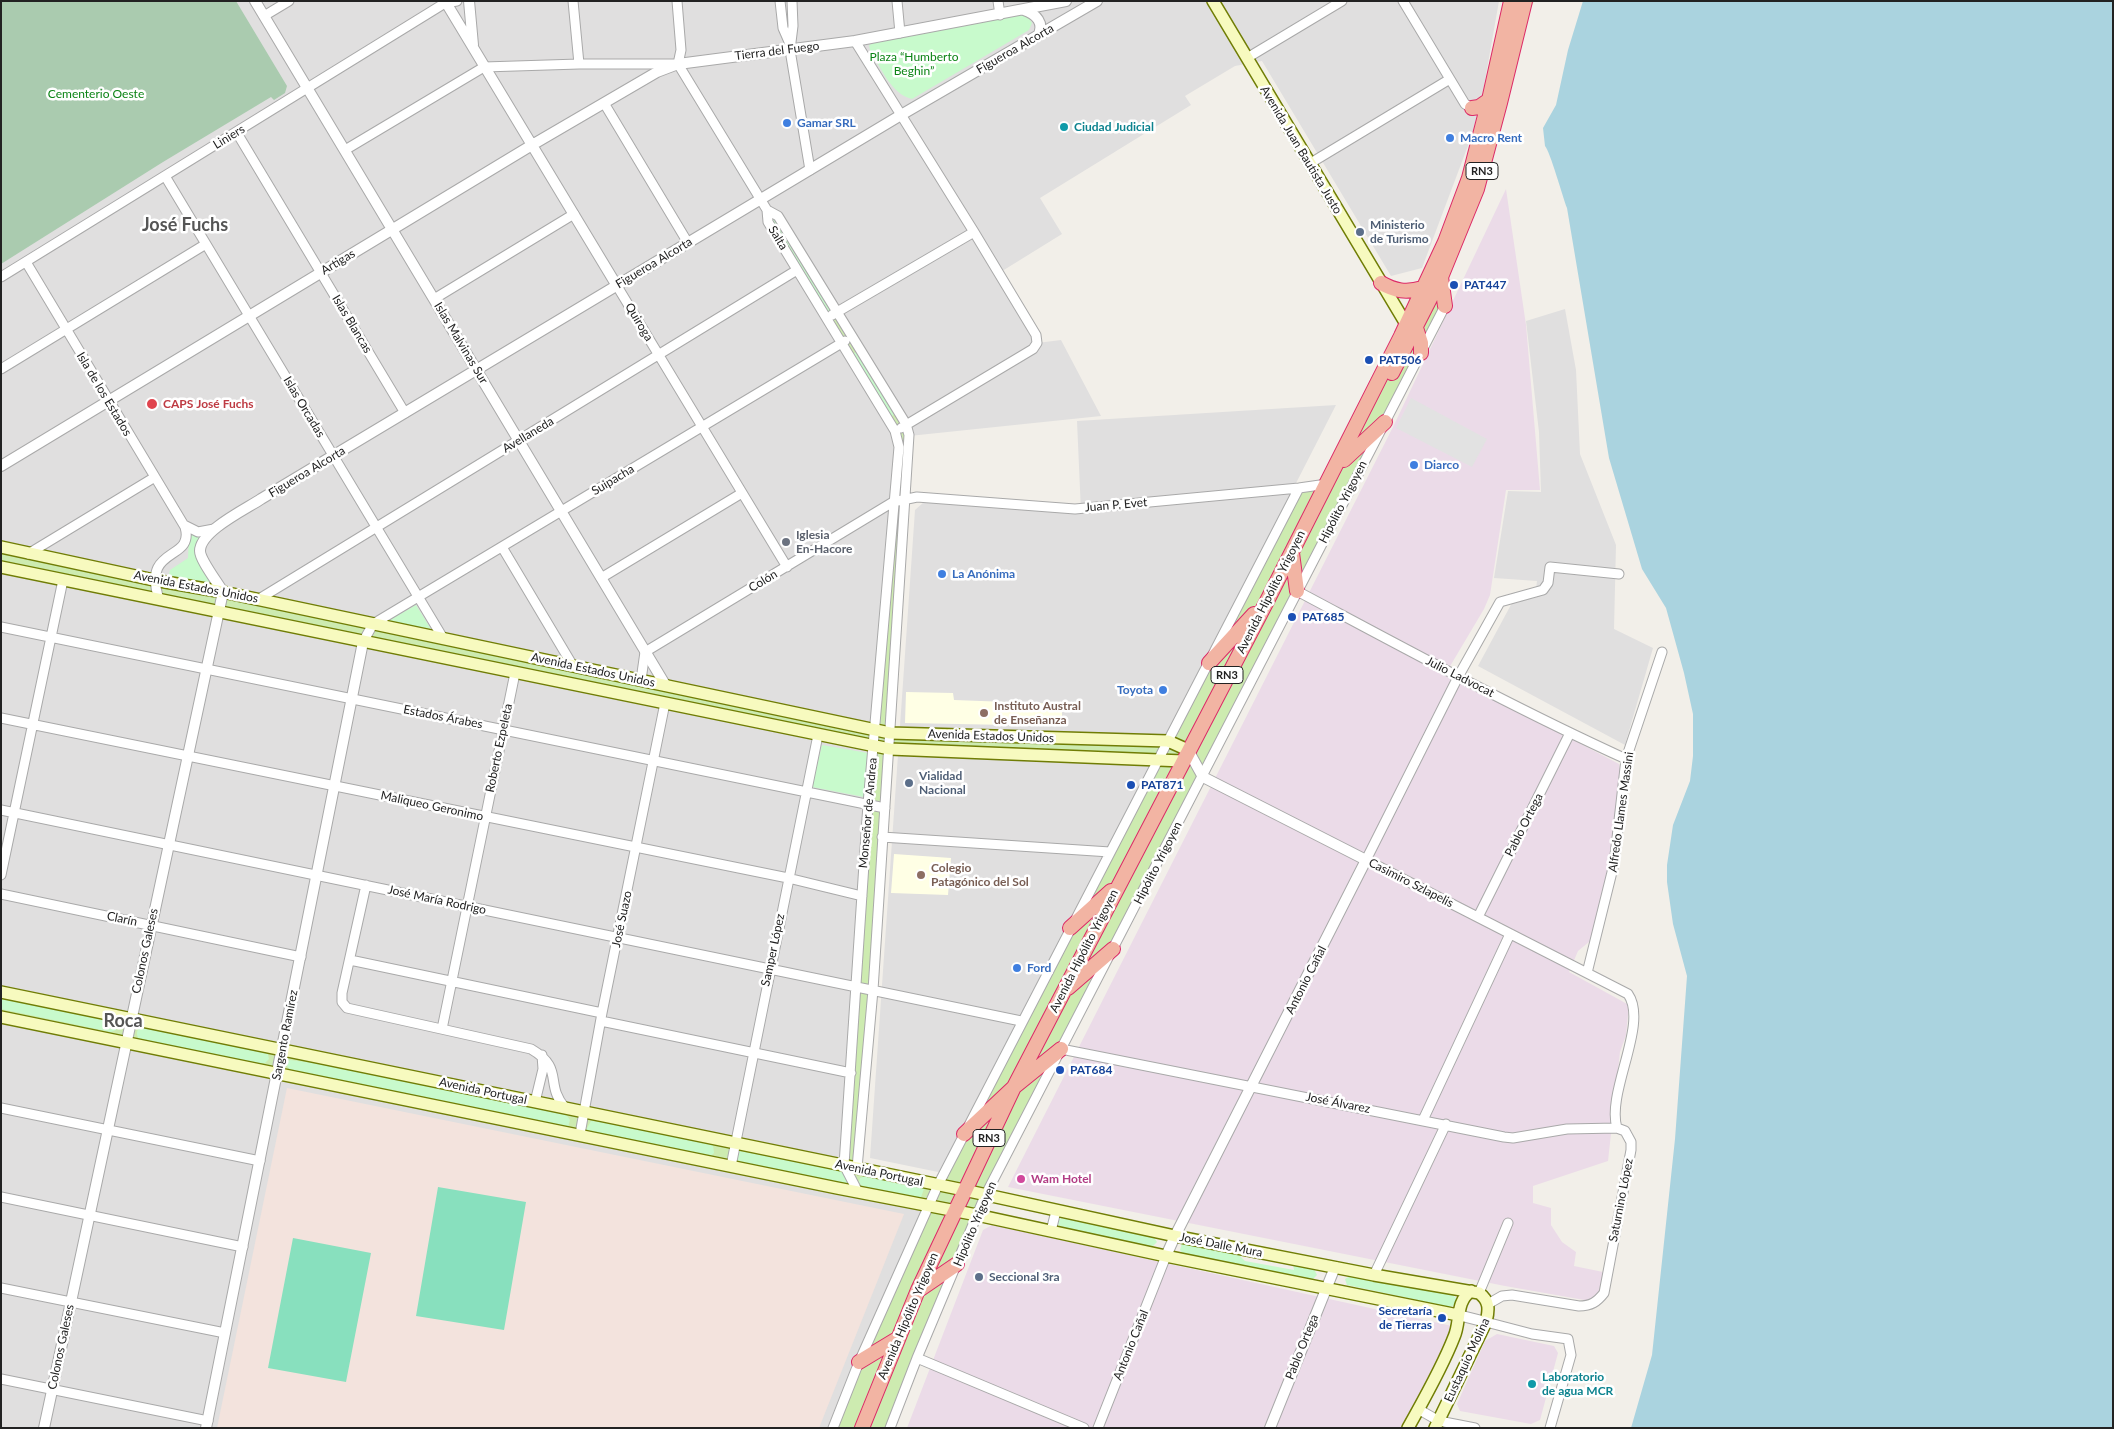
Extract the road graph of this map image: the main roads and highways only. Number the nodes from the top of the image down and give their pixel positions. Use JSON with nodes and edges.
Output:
{"nodes":[{"id":1,"x":1213,"y":1,"type":"edge"},
{"id":2,"x":1511,"y":1,"type":"edge"},
{"id":3,"x":1525,"y":1,"type":"edge"},
{"id":4,"x":1534,"y":1,"type":"edge"},
{"id":5,"x":1510,"y":62,"type":"junction"},
{"id":6,"x":1489,"y":100,"type":"junction"},
{"id":7,"x":1472,"y":108,"type":"road end"},
{"id":8,"x":1441,"y":277,"type":"junction"},
{"id":9,"x":1381,"y":283,"type":"junction"},
{"id":10,"x":1423,"y":288,"type":"junction"},
{"id":11,"x":1445,"y":306,"type":"road end"},
{"id":12,"x":1411,"y":326,"type":"junction"},
{"id":13,"x":1422,"y":353,"type":"road end"},
{"id":14,"x":1385,"y":422,"type":"road end"},
{"id":15,"x":1344,"y":460,"type":"junction"},
{"id":16,"x":1326,"y":484,"type":"junction"},
{"id":17,"x":3,"y":545,"type":"edge"},
{"id":18,"x":1292,"y":552,"type":"junction"},
{"id":19,"x":1,"y":568,"type":"edge"},
{"id":20,"x":1297,"y":591,"type":"road end"},
{"id":21,"x":1267,"y":601,"type":"junction"},
{"id":22,"x":1209,"y":663,"type":"road end"},
{"id":23,"x":1186,"y":756,"type":"junction"},
{"id":24,"x":1119,"y":883,"type":"junction"},
{"id":25,"x":1070,"y":928,"type":"road end"},
{"id":26,"x":1113,"y":949,"type":"road end"},
{"id":27,"x":1064,"y":991,"type":"junction"},
{"id":28,"x":1,"y":992,"type":"edge"},
{"id":29,"x":1,"y":1017,"type":"edge"},
{"id":30,"x":1061,"y":1049,"type":"road end"},
{"id":31,"x":1014,"y":1087,"type":"junction"},
{"id":32,"x":964,"y":1134,"type":"road end"},
{"id":33,"x":964,"y":1190,"type":"junction"},
{"id":34,"x":954,"y":1210,"type":"junction"},
{"id":35,"x":957,"y":1264,"type":"road end"},
{"id":36,"x":918,"y":1290,"type":"junction"},
{"id":37,"x":1475,"y":1292,"type":"junction"},
{"id":38,"x":1458,"y":1315,"type":"junction"},
{"id":39,"x":897,"y":1339,"type":"junction"},
{"id":40,"x":858,"y":1362,"type":"road end"},
{"id":41,"x":1437,"y":1425,"type":"edge"},
{"id":42,"x":862,"y":1428,"type":"edge"},
{"id":43,"x":1408,"y":1428,"type":"edge"}],
"edges":[{"from":1,"to":9,"type":"main road","name":"Avenida Juan Bautista Justo"},
{"from":2,"to":6,"type":"highway","name":"Avenida Hipólito Yrigoyen","number":"RN3"},
{"from":3,"to":5,"type":"highway"},
{"from":4,"to":5,"type":"highway","number":"RN3"},
{"from":5,"to":8,"type":"highway","name":"Avenida Hipólito Yrigoyen","number":"RN3"},
{"from":6,"to":7,"type":"highway"},
{"from":6,"to":10,"type":"highway","name":"Avenida Hipólito Yrigoyen","number":"RN3"},
{"from":8,"to":11,"type":"highway"},
{"from":8,"to":12,"type":"highway","name":"Avenida Hipólito Yrigoyen","number":"RN3"},
{"from":9,"to":10,"type":"highway"},
{"from":9,"to":12,"type":"main road","name":"Avenida Juan Bautista Justo"},
{"from":10,"to":12,"type":"highway","name":"Avenida Hipólito Yrigoyen","number":"RN3"},
{"from":12,"to":13,"type":"highway"},
{"from":12,"to":15,"type":"highway","name":"Avenida Hipólito Yrigoyen","number":"RN3"},
{"from":12,"to":16,"type":"highway","name":"Avenida Hipólito Yrigoyen","number":"RN3"},
{"from":14,"to":15,"type":"highway"},
{"from":15,"to":16,"type":"highway","name":"Avenida Hipólito Yrigoyen","number":"RN3"},
{"from":16,"to":18,"type":"highway","name":"Avenida Hipólito Yrigoyen","number":"RN3"},
{"from":17,"to":23,"type":"main road","name":"Avenida Estados Unidos"},
{"from":18,"to":20,"type":"highway"},
{"from":18,"to":21,"type":"highway","name":"Avenida Hipólito Yrigoyen","number":"RN3"},
{"from":19,"to":23,"type":"main road","name":"Avenida Estados Unidos"},
{"from":21,"to":22,"type":"highway"},
{"from":21,"to":23,"type":"highway","name":"Avenida Hipólito Yrigoyen","number":"RN3"},
{"from":23,"to":24,"type":"highway","name":"Avenida Hipólito Yrigoyen","number":"RN3"},
{"from":24,"to":25,"type":"highway"},
{"from":24,"to":27,"type":"highway","name":"Avenida Hipólito Yrigoyen","number":"RN3"},
{"from":26,"to":27,"type":"highway"},
{"from":27,"to":31,"type":"highway","name":"Avenida Hipólito Yrigoyen","number":"RN3"},
{"from":28,"to":33,"type":"main road","name":"Avenida Portugal"},
{"from":29,"to":34,"type":"main road","name":"Avenida Portugal"},
{"from":30,"to":31,"type":"highway"},
{"from":31,"to":32,"type":"highway"},
{"from":31,"to":33,"type":"highway","name":"Avenida Hipólito Yrigoyen","number":"RN3"},
{"from":33,"to":34,"type":"highway","name":"Avenida Hipólito Yrigoyen","number":"RN3"},
{"from":33,"to":37,"type":"main road","name":"José Dalle Mura"},
{"from":34,"to":36,"type":"highway","name":"Avenida Hipólito Yrigoyen","number":"RN3"},
{"from":34,"to":38,"type":"main road","name":"José Dalle Mura"},
{"from":35,"to":36,"type":"highway"},
{"from":36,"to":39,"type":"highway","name":"Avenida Hipólito Yrigoyen","number":"RN3"},
{"from":37,"to":38,"type":"main road"},
{"from":37,"to":41,"type":"main road","name":"Eustaquio Molina"},
{"from":38,"to":43,"type":"main road"},
{"from":39,"to":40,"type":"highway"},
{"from":39,"to":42,"type":"highway","name":"Avenida Hipólito Yrigoyen","number":"RN3"}]}
